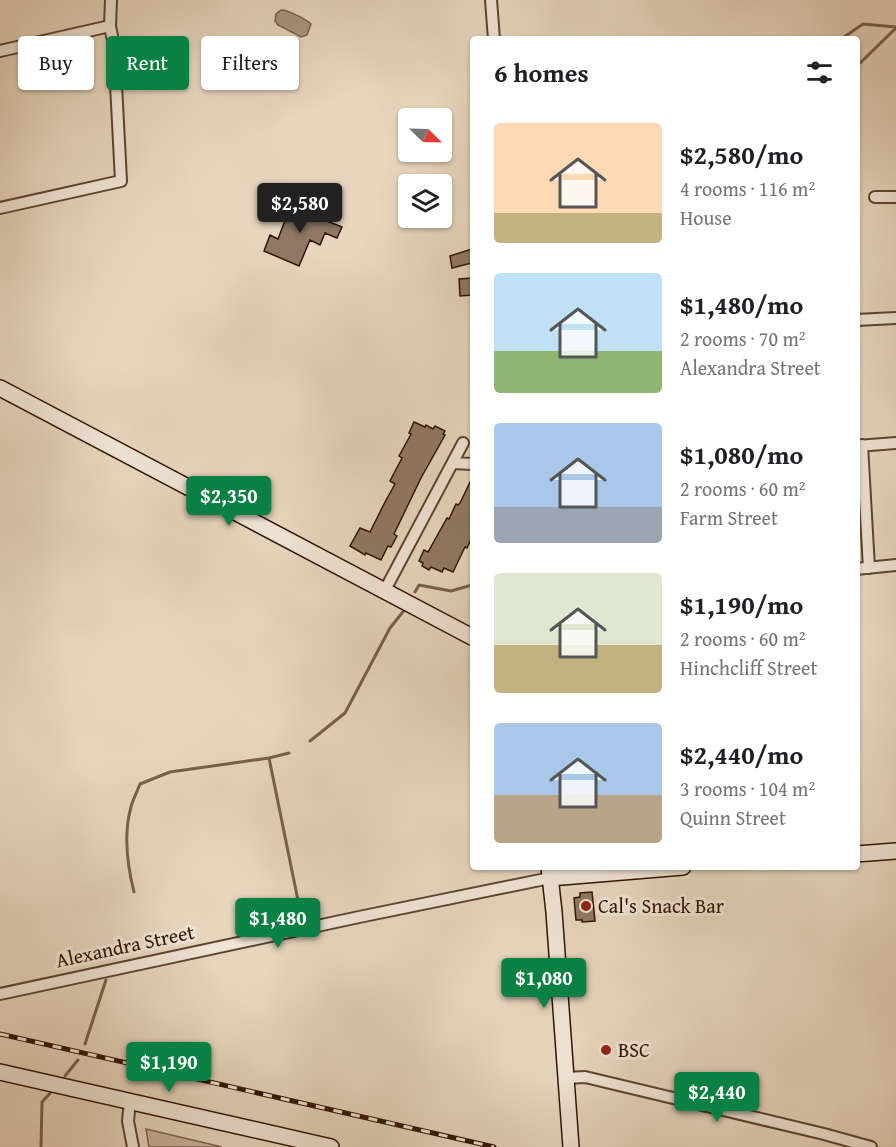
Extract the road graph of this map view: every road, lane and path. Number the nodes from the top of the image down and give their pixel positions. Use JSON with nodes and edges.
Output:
{"nodes":[{"id":1,"x":111,"y":0,"type":"edge"},
{"id":2,"x":491,"y":0,"type":"edge"},
{"id":3,"x":110,"y":26,"type":"junction"},
{"id":4,"x":494,"y":36,"type":"edge"},
{"id":5,"x":0,"y":51,"type":"edge"},
{"id":6,"x":875,"y":197,"type":"dead end"},
{"id":7,"x":896,"y":197,"type":"edge"},
{"id":8,"x":0,"y":208,"type":"edge"},
{"id":9,"x":896,"y":318,"type":"edge"},
{"id":10,"x":860,"y":320,"type":"edge"},
{"id":11,"x":0,"y":388,"type":"edge"},
{"id":12,"x":463,"y":443,"type":"dead end"},
{"id":13,"x":896,"y":443,"type":"edge"},
{"id":14,"x":860,"y":446,"type":"edge"},
{"id":15,"x":860,"y":458,"type":"edge"},
{"id":16,"x":453,"y":463,"type":"junction"},
{"id":17,"x":470,"y":464,"type":"edge"},
{"id":18,"x":896,"y":566,"type":"edge"},
{"id":19,"x":860,"y":568,"type":"edge"},
{"id":20,"x":869,"y":568,"type":"junction"},
{"id":21,"x":385,"y":590,"type":"junction"},
{"id":22,"x":470,"y":636,"type":"edge"},
{"id":23,"x":896,"y":851,"type":"edge"},
{"id":24,"x":860,"y":854,"type":"edge"},
{"id":25,"x":603,"y":870,"type":"edge"},
{"id":26,"x":550,"y":872,"type":"edge"},
{"id":27,"x":0,"y":994,"type":"edge"},
{"id":28,"x":0,"y":1072,"type":"edge"},
{"id":29,"x":566,"y":1078,"type":"junction"},
{"id":30,"x":130,"y":1101,"type":"junction"},
{"id":31,"x":133,"y":1147,"type":"edge"},
{"id":32,"x":331,"y":1147,"type":"edge"},
{"id":33,"x":571,"y":1147,"type":"edge"},
{"id":34,"x":871,"y":1147,"type":"edge"}],
"edges":[{"from":1,"to":3,"type":"street"},
{"from":2,"to":4,"type":"street"},
{"from":3,"to":5,"type":"street"},
{"from":3,"to":8,"type":"street"},
{"from":6,"to":7,"type":"street"},
{"from":9,"to":10,"type":"street"},
{"from":11,"to":21,"type":"street"},
{"from":12,"to":16,"type":"street"},
{"from":13,"to":14,"type":"street"},
{"from":15,"to":20,"type":"street"},
{"from":16,"to":17,"type":"street"},
{"from":16,"to":21,"type":"street"},
{"from":18,"to":20,"type":"street"},
{"from":19,"to":20,"type":"street"},
{"from":21,"to":22,"type":"street"},
{"from":23,"to":24,"type":"street"},
{"from":25,"to":26,"type":"street","name":"Alexandra Street"},
{"from":26,"to":27,"type":"street","name":"Alexandra Street"},
{"from":26,"to":29,"type":"street"},
{"from":28,"to":30,"type":"street"},
{"from":29,"to":33,"type":"street"},
{"from":29,"to":34,"type":"street"},
{"from":30,"to":31,"type":"street"},
{"from":30,"to":32,"type":"street"}]}
